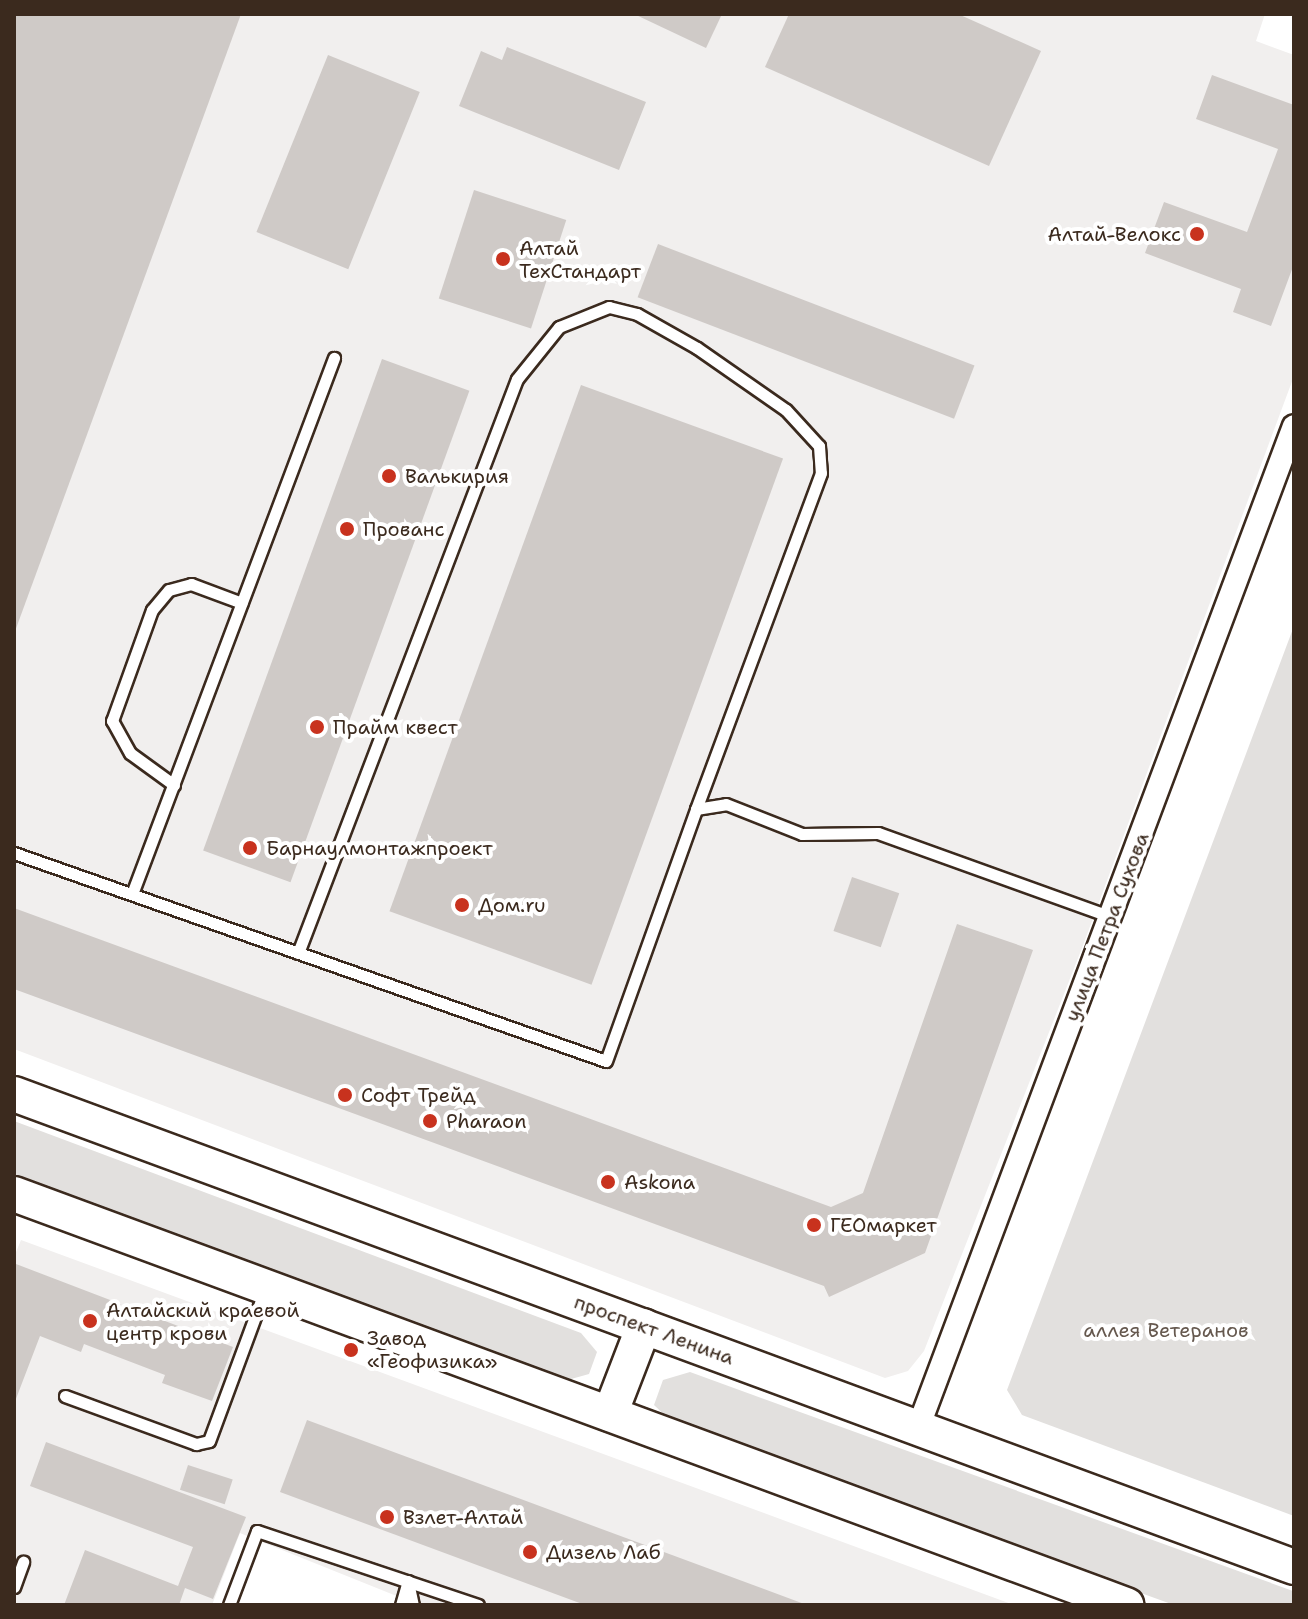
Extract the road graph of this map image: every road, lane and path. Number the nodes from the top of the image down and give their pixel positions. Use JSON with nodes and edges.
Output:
{"nodes":[{"id":1,"x":334,"y":358,"type":"dead end"},
{"id":2,"x":1294,"y":426,"type":"edge"},
{"id":3,"x":242,"y":603,"type":"junction"},
{"id":4,"x":174,"y":785,"type":"junction"},
{"id":5,"x":696,"y":809,"type":"junction"},
{"id":6,"x":14,"y":853,"type":"edge"},
{"id":7,"x":132,"y":894,"type":"junction"},
{"id":8,"x":1112,"y":918,"type":"junction"},
{"id":9,"x":298,"y":953,"type":"junction"},
{"id":10,"x":14,"y":1094,"type":"edge"},
{"id":11,"x":14,"y":1194,"type":"edge"},
{"id":12,"x":266,"y":1287,"type":"junction"},
{"id":13,"x":644,"y":1326,"type":"junction"},
{"id":14,"x":65,"y":1396,"type":"dead end"},
{"id":15,"x":610,"y":1414,"type":"junction"},
{"id":16,"x":918,"y":1428,"type":"junction"},
{"id":17,"x":23,"y":1562,"type":"dead end"},
{"id":18,"x":1294,"y":1567,"type":"edge"},
{"id":19,"x":408,"y":1581,"type":"junction"},
{"id":20,"x":14,"y":1587,"type":"edge"},
{"id":21,"x":229,"y":1605,"type":"edge"},
{"id":22,"x":401,"y":1605,"type":"edge"},
{"id":23,"x":413,"y":1605,"type":"edge"},
{"id":24,"x":478,"y":1605,"type":"edge"},
{"id":25,"x":1126,"y":1605,"type":"edge"}],
"edges":[{"from":1,"to":3,"type":"lane"},
{"from":2,"to":8,"type":"street","name":"улица Петра Сухова"},
{"from":3,"to":4,"type":"lane"},
{"from":3,"to":4,"type":"lane"},
{"from":4,"to":7,"type":"lane"},
{"from":5,"to":8,"type":"lane"},
{"from":5,"to":9,"type":"lane"},
{"from":5,"to":9,"type":"lane"},
{"from":6,"to":7,"type":"lane"},
{"from":7,"to":9,"type":"lane"},
{"from":8,"to":16,"type":"street","name":"улица Петра Сухова"},
{"from":10,"to":13,"type":"main road","name":"проспект Ленина"},
{"from":11,"to":12,"type":"main road"},
{"from":12,"to":14,"type":"lane"},
{"from":12,"to":15,"type":"main road"},
{"from":13,"to":15,"type":"main road"},
{"from":13,"to":16,"type":"main road","name":"проспект Ленина"},
{"from":15,"to":25,"type":"main road"},
{"from":16,"to":18,"type":"main road","name":"проспект Ленина"},
{"from":17,"to":20,"type":"lane"},
{"from":19,"to":21,"type":"lane"},
{"from":19,"to":22,"type":"lane"},
{"from":19,"to":23,"type":"lane"},
{"from":19,"to":24,"type":"lane"}]}
